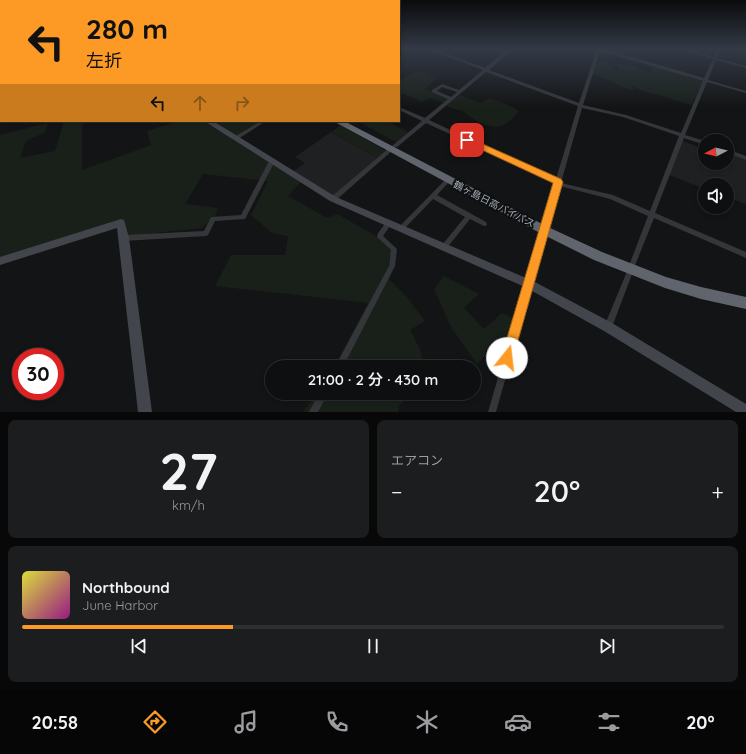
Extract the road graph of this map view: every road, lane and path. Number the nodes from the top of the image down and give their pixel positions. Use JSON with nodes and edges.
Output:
{"nodes":[{"id":1,"x":481,"y":68,"type":"edge"},
{"id":2,"x":592,"y":68,"type":"edge"},
{"id":3,"x":665,"y":68,"type":"edge"},
{"id":4,"x":711,"y":68,"type":"edge"},
{"id":5,"x":486,"y":70,"type":"junction"},
{"id":6,"x":706,"y":80,"type":"junction"},
{"id":7,"x":460,"y":92,"type":"junction"},
{"id":8,"x":746,"y":92,"type":"edge"},
{"id":9,"x":452,"y":99,"type":"junction"},
{"id":10,"x":580,"y":105,"type":"junction"},
{"id":11,"x":400,"y":108,"type":"edge"},
{"id":12,"x":426,"y":121,"type":"junction"},
{"id":13,"x":210,"y":122,"type":"edge"},
{"id":14,"x":262,"y":122,"type":"edge"},
{"id":15,"x":340,"y":122,"type":"edge"},
{"id":16,"x":349,"y":122,"type":"edge"},
{"id":17,"x":682,"y":136,"type":"junction"},
{"id":18,"x":236,"y":138,"type":"junction"},
{"id":19,"x":698,"y":141,"type":"edge"},
{"id":20,"x":393,"y":148,"type":"junction"},
{"id":21,"x":734,"y":154,"type":"edge"},
{"id":22,"x":746,"y":158,"type":"edge"},
{"id":23,"x":272,"y":161,"type":"junction"},
{"id":24,"x":448,"y":180,"type":"junction"},
{"id":25,"x":558,"y":183,"type":"junction"},
{"id":26,"x":433,"y":196,"type":"junction"},
{"id":27,"x":333,"y":199,"type":"junction"},
{"id":28,"x":652,"y":215,"type":"junction"},
{"id":29,"x":469,"y":216,"type":"junction"},
{"id":30,"x":389,"y":223,"type":"junction"},
{"id":31,"x":484,"y":224,"type":"dead end"},
{"id":32,"x":545,"y":227,"type":"junction"},
{"id":33,"x":401,"y":228,"type":"junction"},
{"id":34,"x":124,"y":238,"type":"junction"},
{"id":35,"x":444,"y":247,"type":"junction"},
{"id":36,"x":746,"y":255,"type":"edge"},
{"id":37,"x":0,"y":261,"type":"edge"},
{"id":38,"x":632,"y":266,"type":"junction"},
{"id":39,"x":529,"y":284,"type":"junction"},
{"id":40,"x":746,"y":297,"type":"edge"},
{"id":41,"x":746,"y":303,"type":"edge"},
{"id":42,"x":608,"y":327,"type":"junction"},
{"id":43,"x":343,"y":360,"type":"edge"},
{"id":44,"x":320,"y":400,"type":"edge"},
{"id":45,"x":746,"y":411,"type":"edge"},
{"id":46,"x":145,"y":412,"type":"edge"},
{"id":47,"x":313,"y":412,"type":"edge"},
{"id":48,"x":492,"y":412,"type":"edge"}],
"edges":[{"from":1,"to":5,"type":"street"},
{"from":2,"to":10,"type":"street"},
{"from":3,"to":6,"type":"street"},
{"from":4,"to":6,"type":"street"},
{"from":5,"to":7,"type":"street"},
{"from":5,"to":10,"type":"street"},
{"from":6,"to":8,"type":"street"},
{"from":6,"to":17,"type":"street"},
{"from":7,"to":9,"type":"street"},
{"from":7,"to":9,"type":"street"},
{"from":9,"to":12,"type":"street"},
{"from":10,"to":17,"type":"street"},
{"from":10,"to":25,"type":"street"},
{"from":11,"to":12,"type":"street"},
{"from":12,"to":20,"type":"street"},
{"from":12,"to":25,"type":"street"},
{"from":13,"to":18,"type":"street"},
{"from":14,"to":18,"type":"street"},
{"from":15,"to":20,"type":"highway","name":"鶴ヶ島日高バイパス"},
{"from":16,"to":20,"type":"highway","name":"鶴ヶ島日高バイパス"},
{"from":17,"to":19,"type":"street"},
{"from":17,"to":28,"type":"street"},
{"from":18,"to":23,"type":"street"},
{"from":20,"to":24,"type":"highway","name":"鶴ヶ島日高バイパス"},
{"from":20,"to":27,"type":"street"},
{"from":20,"to":32,"type":"highway","name":"鶴ヶ島日高バイパス"},
{"from":21,"to":22,"type":"street"},
{"from":23,"to":27,"type":"street"},
{"from":23,"to":34,"type":"street"},
{"from":24,"to":26,"type":"street"},
{"from":24,"to":32,"type":"highway","name":"鶴ヶ島日高バイパス"},
{"from":25,"to":28,"type":"street"},
{"from":25,"to":32,"type":"street"},
{"from":26,"to":29,"type":"street"},
{"from":26,"to":33,"type":"street"},
{"from":27,"to":30,"type":"street"},
{"from":28,"to":36,"type":"street"},
{"from":28,"to":38,"type":"street"},
{"from":29,"to":31,"type":"street"},
{"from":29,"to":35,"type":"street"},
{"from":30,"to":33,"type":"street"},
{"from":30,"to":43,"type":"street"},
{"from":32,"to":38,"type":"highway","name":"鶴ヶ島日高バイパス"},
{"from":32,"to":39,"type":"street"},
{"from":33,"to":35,"type":"street"},
{"from":34,"to":37,"type":"street"},
{"from":34,"to":46,"type":"street"},
{"from":35,"to":39,"type":"street"},
{"from":38,"to":40,"type":"highway","name":"鶴ヶ島日高バイパス"},
{"from":38,"to":41,"type":"highway","name":"鶴ヶ島日高バイパス"},
{"from":38,"to":42,"type":"street"},
{"from":39,"to":42,"type":"street"},
{"from":39,"to":48,"type":"street"},
{"from":42,"to":45,"type":"street"},
{"from":44,"to":47,"type":"street"}]}
